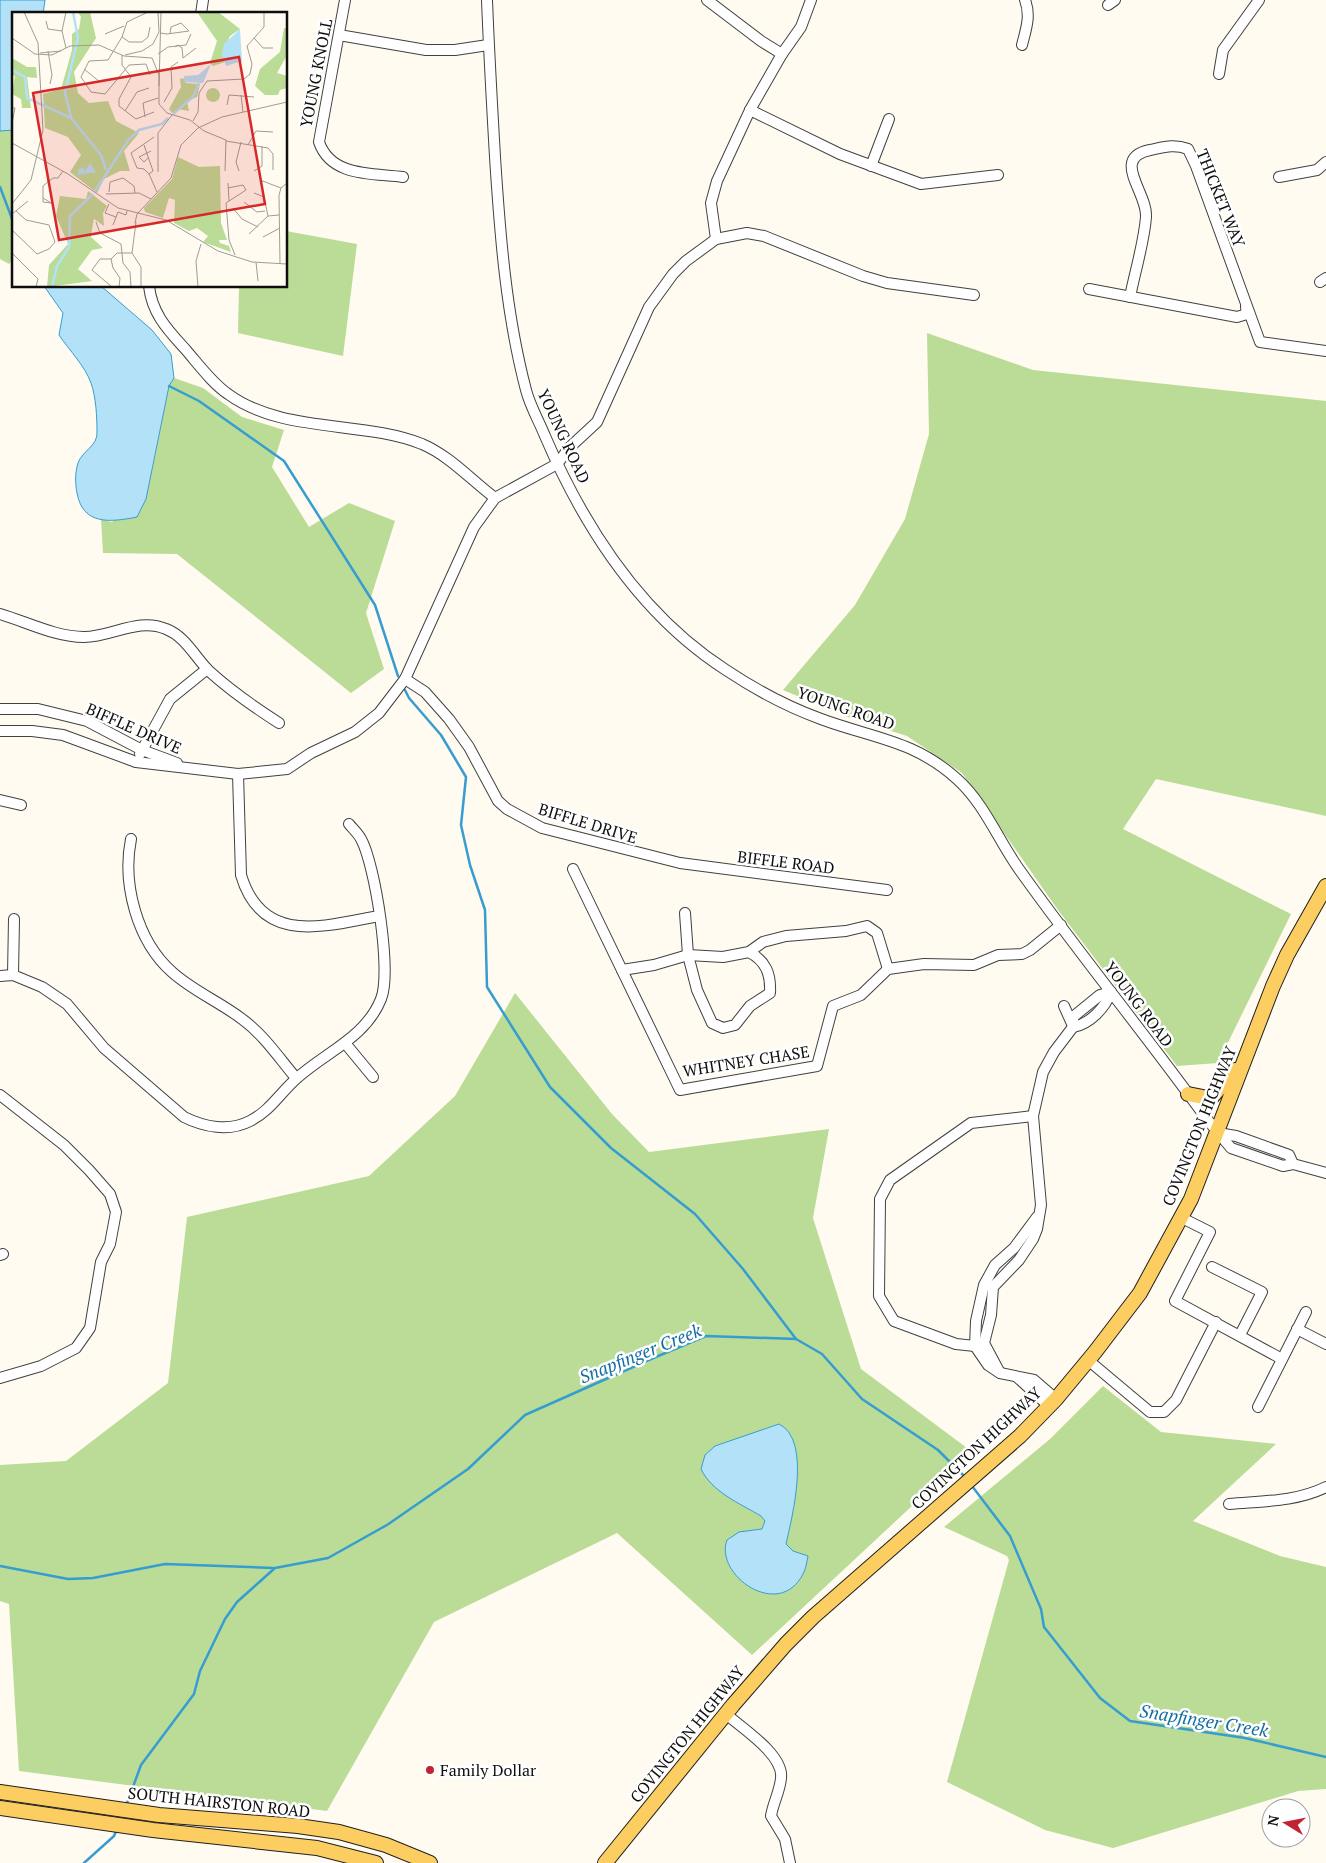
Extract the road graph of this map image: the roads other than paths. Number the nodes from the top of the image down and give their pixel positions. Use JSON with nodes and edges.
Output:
{"nodes":[{"id":1,"x":345,"y":0,"type":"edge"},
{"id":2,"x":487,"y":0,"type":"edge"},
{"id":3,"x":707,"y":0,"type":"edge"},
{"id":4,"x":811,"y":0,"type":"edge"},
{"id":5,"x":1025,"y":0,"type":"edge"},
{"id":6,"x":1259,"y":0,"type":"edge"},
{"id":7,"x":339,"y":35,"type":"junction"},
{"id":8,"x":488,"y":45,"type":"junction"},
{"id":9,"x":1022,"y":45,"type":"dead end"},
{"id":10,"x":782,"y":54,"type":"junction"},
{"id":11,"x":1219,"y":74,"type":"dead end"},
{"id":12,"x":750,"y":110,"type":"junction"},
{"id":13,"x":888,"y":119,"type":"dead end"},
{"id":14,"x":1326,"y":162,"type":"edge"},
{"id":15,"x":871,"y":166,"type":"junction"},
{"id":16,"x":998,"y":175,"type":"dead end"},
{"id":17,"x":403,"y":177,"type":"dead end"},
{"id":18,"x":1279,"y":177,"type":"dead end"},
{"id":19,"x":716,"y":239,"type":"junction"},
{"id":20,"x":149,"y":288,"type":"edge"},
{"id":21,"x":1089,"y":289,"type":"dead end"},
{"id":22,"x":974,"y":295,"type":"dead end"},
{"id":23,"x":1130,"y":297,"type":"junction"},
{"id":24,"x":1246,"y":306,"type":"junction"},
{"id":25,"x":1326,"y":351,"type":"edge"},
{"id":26,"x":557,"y":464,"type":"junction"},
{"id":27,"x":495,"y":498,"type":"junction"},
{"id":28,"x":0,"y":614,"type":"edge"},
{"id":29,"x":207,"y":669,"type":"junction"},
{"id":30,"x":405,"y":679,"type":"junction"},
{"id":31,"x":0,"y":709,"type":"edge"},
{"id":32,"x":279,"y":723,"type":"dead end"},
{"id":33,"x":0,"y":731,"type":"edge"},
{"id":34,"x":142,"y":750,"type":"junction"},
{"id":35,"x":136,"y":762,"type":"junction"},
{"id":36,"x":197,"y":771,"type":"junction"},
{"id":37,"x":238,"y":774,"type":"junction"},
{"id":38,"x":0,"y":800,"type":"edge"},
{"id":39,"x":21,"y":805,"type":"dead end"},
{"id":40,"x":349,"y":824,"type":"dead end"},
{"id":41,"x":131,"y":839,"type":"dead end"},
{"id":42,"x":680,"y":863,"type":"joint"},
{"id":43,"x":573,"y":869,"type":"dead end"},
{"id":44,"x":1326,"y":886,"type":"edge"},
{"id":45,"x":887,"y":890,"type":"dead end"},
{"id":46,"x":685,"y":913,"type":"dead end"},
{"id":47,"x":379,"y":916,"type":"junction"},
{"id":48,"x":14,"y":919,"type":"dead end"},
{"id":49,"x":1061,"y":925,"type":"junction"},
{"id":50,"x":749,"y":952,"type":"junction"},
{"id":51,"x":688,"y":955,"type":"junction"},
{"id":52,"x":888,"y":969,"type":"junction"},
{"id":53,"x":622,"y":970,"type":"junction"},
{"id":54,"x":13,"y":975,"type":"junction"},
{"id":55,"x":0,"y":976,"type":"edge"},
{"id":56,"x":1111,"y":992,"type":"junction"},
{"id":57,"x":1064,"y":1006,"type":"dead end"},
{"id":58,"x":1087,"y":1006,"type":"junction"},
{"id":59,"x":1094,"y":1014,"type":"junction"},
{"id":60,"x":1073,"y":1027,"type":"junction"},
{"id":61,"x":345,"y":1043,"type":"junction"},
{"id":62,"x":1242,"y":1066,"type":"junction"},
{"id":63,"x":296,"y":1078,"type":"junction"},
{"id":64,"x":373,"y":1078,"type":"dead end"},
{"id":65,"x":1188,"y":1094,"type":"junction"},
{"id":66,"x":0,"y":1096,"type":"edge"},
{"id":67,"x":1033,"y":1116,"type":"junction"},
{"id":68,"x":1218,"y":1133,"type":"junction"},
{"id":69,"x":1326,"y":1173,"type":"edge"},
{"id":70,"x":1182,"y":1218,"type":"junction"},
{"id":71,"x":1212,"y":1267,"type":"dead end"},
{"id":72,"x":1306,"y":1312,"type":"dead end"},
{"id":73,"x":1216,"y":1322,"type":"junction"},
{"id":74,"x":1297,"y":1329,"type":"junction"},
{"id":75,"x":1240,"y":1336,"type":"junction"},
{"id":76,"x":979,"y":1344,"type":"junction"},
{"id":77,"x":1326,"y":1344,"type":"edge"},
{"id":78,"x":1282,"y":1359,"type":"junction"},
{"id":79,"x":1088,"y":1360,"type":"junction"},
{"id":80,"x":0,"y":1378,"type":"edge"},
{"id":81,"x":1052,"y":1402,"type":"junction"},
{"id":82,"x":1258,"y":1407,"type":"dead end"},
{"id":83,"x":1326,"y":1487,"type":"edge"},
{"id":84,"x":1229,"y":1504,"type":"dead end"},
{"id":85,"x":726,"y":1714,"type":"junction"},
{"id":86,"x":0,"y":1792,"type":"edge"},
{"id":87,"x":0,"y":1808,"type":"edge"},
{"id":88,"x":376,"y":1863,"type":"edge"},
{"id":89,"x":430,"y":1863,"type":"edge"},
{"id":90,"x":605,"y":1863,"type":"edge"},
{"id":91,"x":790,"y":1863,"type":"edge"}],
"edges":[{"from":1,"to":7,"type":"street","name":"YOUNG KNOLL"},
{"from":2,"to":8,"type":"street","name":"YOUNG ROAD"},
{"from":3,"to":10,"type":"street"},
{"from":4,"to":10,"type":"street"},
{"from":5,"to":9,"type":"street"},
{"from":6,"to":11,"type":"street"},
{"from":7,"to":8,"type":"street"},
{"from":7,"to":17,"type":"street","name":"YOUNG KNOLL"},
{"from":8,"to":26,"type":"street","name":"YOUNG ROAD"},
{"from":10,"to":12,"type":"street"},
{"from":12,"to":15,"type":"street"},
{"from":12,"to":19,"type":"street"},
{"from":13,"to":15,"type":"street"},
{"from":14,"to":18,"type":"street"},
{"from":15,"to":16,"type":"street"},
{"from":19,"to":22,"type":"street"},
{"from":19,"to":26,"type":"street"},
{"from":20,"to":27,"type":"street"},
{"from":21,"to":23,"type":"street"},
{"from":23,"to":24,"type":"street"},
{"from":23,"to":24,"type":"street","name":"THICKET WAY"},
{"from":24,"to":25,"type":"street","name":"THICKET WAY"},
{"from":26,"to":27,"type":"street","name":"BIFFLE DRIVE"},
{"from":26,"to":49,"type":"street","name":"YOUNG ROAD"},
{"from":27,"to":30,"type":"street","name":"BIFFLE DRIVE"},
{"from":28,"to":29,"type":"street"},
{"from":29,"to":32,"type":"street"},
{"from":29,"to":34,"type":"street"},
{"from":30,"to":37,"type":"street","name":"BIFFLE DRIVE"},
{"from":30,"to":42,"type":"street","name":"BIFFLE DRIVE"},
{"from":31,"to":34,"type":"street","name":"BIFFLE DRIVE"},
{"from":33,"to":35,"type":"street","name":"BIFFLE DRIVE"},
{"from":34,"to":35,"type":"street"},
{"from":34,"to":36,"type":"street","name":"BIFFLE DRIVE"},
{"from":35,"to":36,"type":"street","name":"BIFFLE DRIVE"},
{"from":36,"to":37,"type":"street","name":"BIFFLE DRIVE"},
{"from":37,"to":47,"type":"street"},
{"from":38,"to":39,"type":"street"},
{"from":40,"to":47,"type":"street"},
{"from":41,"to":63,"type":"street"},
{"from":42,"to":45,"type":"street","name":"BIFFLE ROAD"},
{"from":43,"to":53,"type":"street","name":"WHITNEY CHASE"},
{"from":44,"to":62,"type":"main road","name":"COVINGTON HIGHWAY"},
{"from":46,"to":51,"type":"street"},
{"from":47,"to":61,"type":"street"},
{"from":48,"to":54,"type":"street"},
{"from":49,"to":52,"type":"street"},
{"from":49,"to":56,"type":"street","name":"YOUNG ROAD"},
{"from":50,"to":51,"type":"street"},
{"from":50,"to":51,"type":"street"},
{"from":50,"to":52,"type":"street"},
{"from":51,"to":53,"type":"street"},
{"from":52,"to":53,"type":"street","name":"WHITNEY CHASE"},
{"from":54,"to":55,"type":"street"},
{"from":54,"to":63,"type":"street"},
{"from":56,"to":58,"type":"street"},
{"from":56,"to":59,"type":"street"},
{"from":56,"to":65,"type":"street","name":"YOUNG ROAD"},
{"from":57,"to":60,"type":"street"},
{"from":58,"to":59,"type":"street"},
{"from":58,"to":60,"type":"street"},
{"from":59,"to":60,"type":"street"},
{"from":60,"to":67,"type":"street"},
{"from":61,"to":63,"type":"street"},
{"from":61,"to":64,"type":"street"},
{"from":62,"to":65,"type":"main road"},
{"from":62,"to":68,"type":"main road","name":"COVINGTON HIGHWAY"},
{"from":65,"to":68,"type":"street","name":"YOUNG ROAD"},
{"from":66,"to":80,"type":"street"},
{"from":67,"to":76,"type":"street"},
{"from":67,"to":76,"type":"street"},
{"from":68,"to":69,"type":"street"},
{"from":68,"to":70,"type":"main road","name":"COVINGTON HIGHWAY"},
{"from":70,"to":73,"type":"street"},
{"from":70,"to":79,"type":"main road","name":"COVINGTON HIGHWAY"},
{"from":71,"to":75,"type":"street"},
{"from":72,"to":74,"type":"street"},
{"from":73,"to":75,"type":"street"},
{"from":73,"to":79,"type":"street"},
{"from":74,"to":77,"type":"street"},
{"from":74,"to":78,"type":"street"},
{"from":75,"to":78,"type":"street"},
{"from":76,"to":81,"type":"street"},
{"from":78,"to":82,"type":"street"},
{"from":79,"to":81,"type":"main road","name":"COVINGTON HIGHWAY"},
{"from":81,"to":85,"type":"main road","name":"COVINGTON HIGHWAY"},
{"from":83,"to":84,"type":"street"},
{"from":85,"to":90,"type":"main road","name":"COVINGTON HIGHWAY"},
{"from":85,"to":91,"type":"street"},
{"from":86,"to":89,"type":"main road","name":"SOUTH HAIRSTON ROAD"},
{"from":87,"to":88,"type":"main road"}]}
